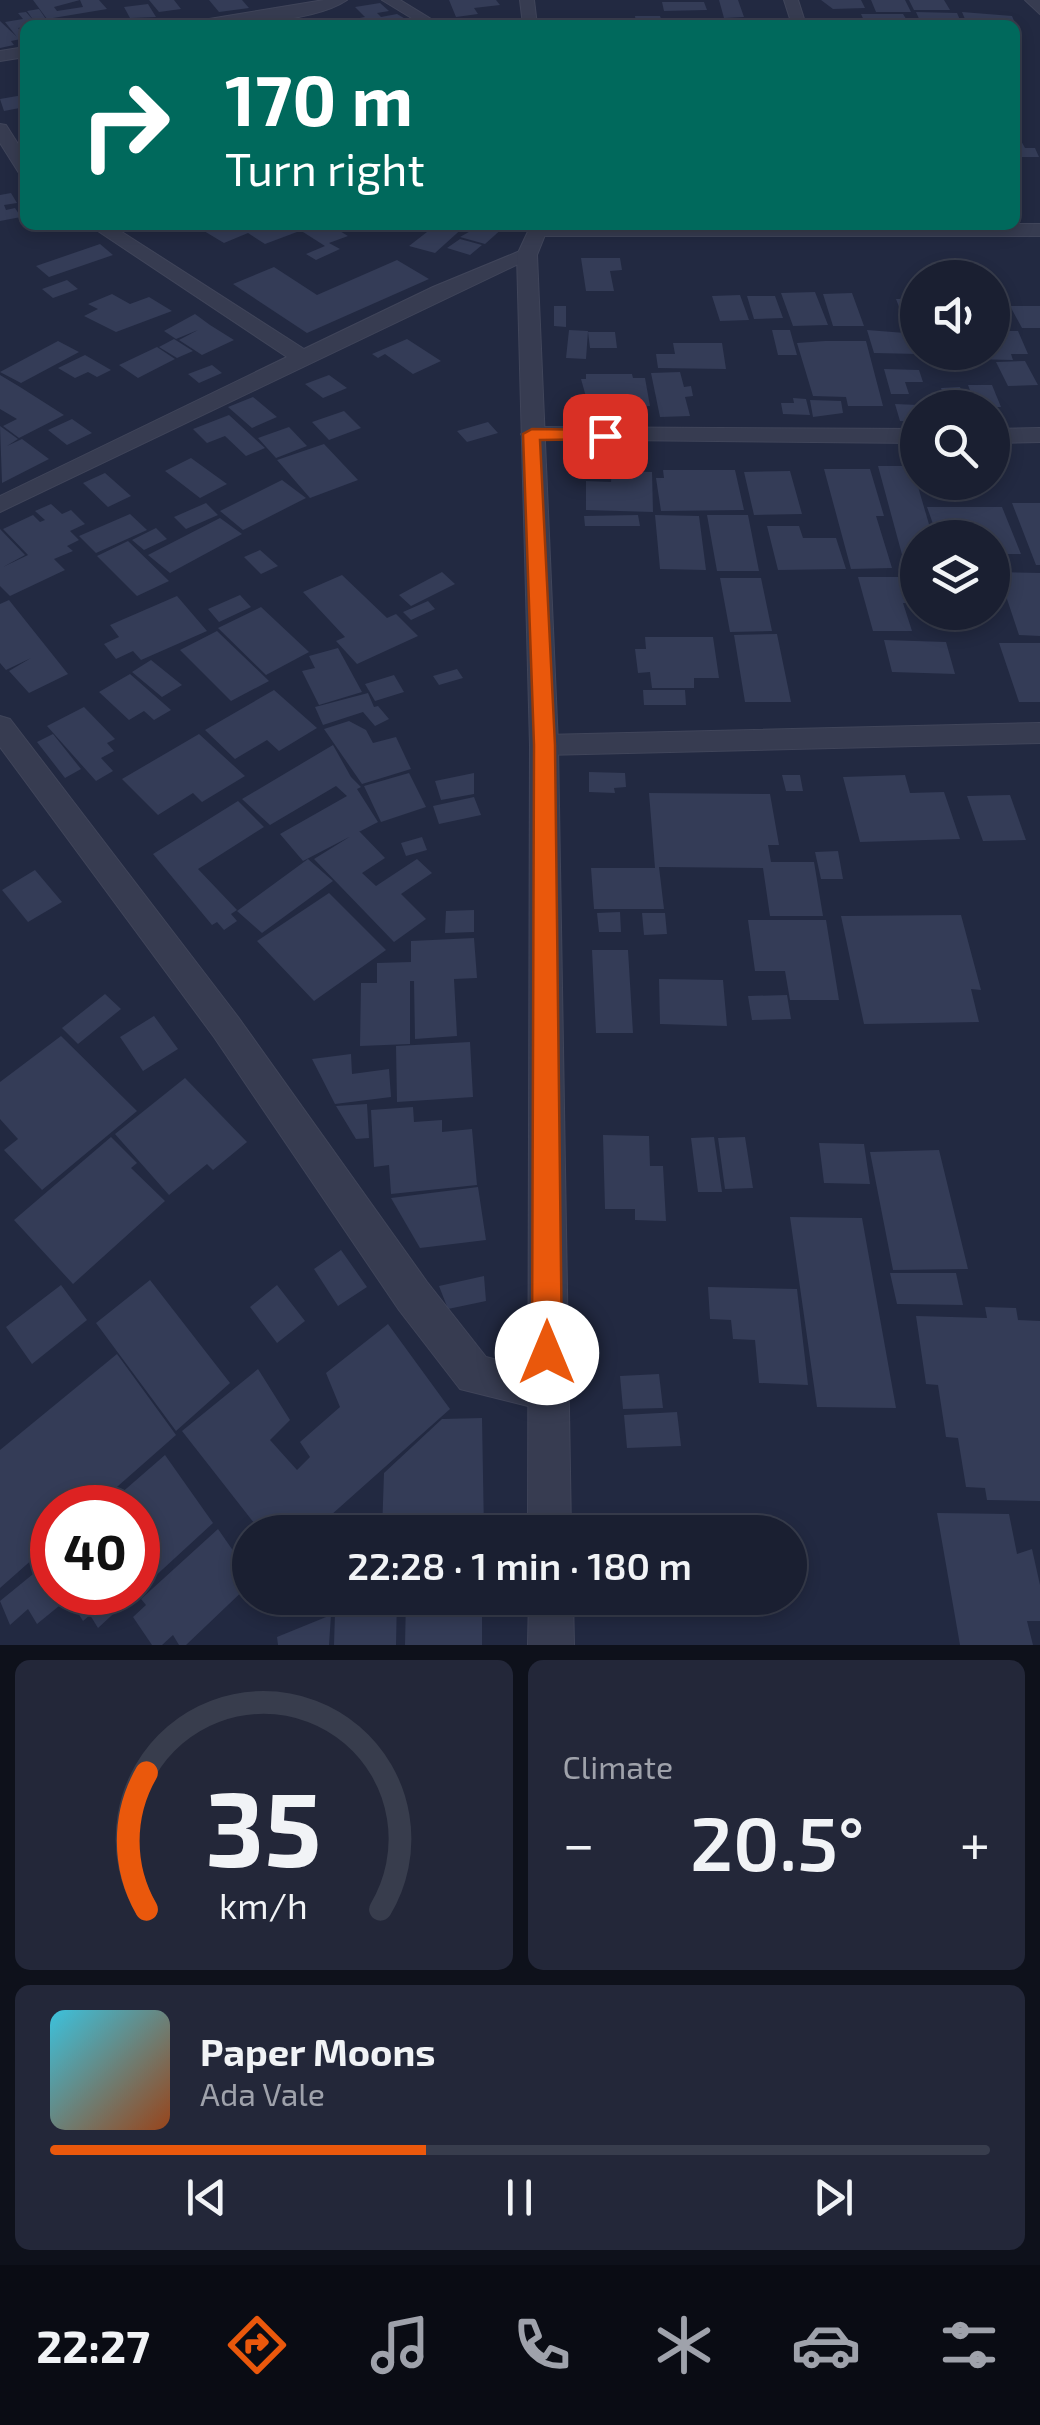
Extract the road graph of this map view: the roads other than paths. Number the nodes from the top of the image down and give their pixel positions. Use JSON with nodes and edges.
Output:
{"nodes":[{"id":1,"x":340,"y":0,"type":"edge"},
{"id":2,"x":389,"y":0,"type":"edge"},
{"id":3,"x":1032,"y":0,"type":"edge"},
{"id":4,"x":1040,"y":10,"type":"edge"},
{"id":5,"x":232,"y":20,"type":"edge"},
{"id":6,"x":425,"y":20,"type":"edge"},
{"id":7,"x":0,"y":129,"type":"edge"},
{"id":8,"x":20,"y":161,"type":"edge"},
{"id":9,"x":106,"y":230,"type":"edge"},
{"id":10,"x":764,"y":230,"type":"edge"},
{"id":11,"x":536,"y":237,"type":"edge"},
{"id":12,"x":303,"y":358,"type":"junction"},
{"id":13,"x":532,"y":434,"type":"junction"},
{"id":14,"x":1040,"y":435,"type":"edge"},
{"id":15,"x":900,"y":436,"type":"edge"},
{"id":16,"x":1010,"y":436,"type":"edge"},
{"id":17,"x":0,"y":505,"type":"edge"},
{"id":18,"x":0,"y":726,"type":"edge"},
{"id":19,"x":1040,"y":734,"type":"edge"},
{"id":20,"x":544,"y":745,"type":"junction"},
{"id":21,"x":548,"y":1391,"type":"junction"},
{"id":22,"x":550,"y":1515,"type":"edge"},
{"id":23,"x":550,"y":1615,"type":"edge"},
{"id":24,"x":551,"y":1645,"type":"edge"}],
"edges":[{"from":1,"to":5,"type":"street"},
{"from":2,"to":6,"type":"street"},
{"from":3,"to":4,"type":"street"},
{"from":7,"to":8,"type":"street"},
{"from":9,"to":12,"type":"street"},
{"from":10,"to":11,"type":"street"},
{"from":11,"to":12,"type":"street"},
{"from":11,"to":13,"type":"street"},
{"from":12,"to":17,"type":"street"},
{"from":13,"to":15,"type":"street"},
{"from":13,"to":20,"type":"street"},
{"from":14,"to":16,"type":"street"},
{"from":18,"to":21,"type":"street"},
{"from":19,"to":20,"type":"street"},
{"from":20,"to":21,"type":"street"},
{"from":21,"to":22,"type":"street"},
{"from":23,"to":24,"type":"street"}]}
